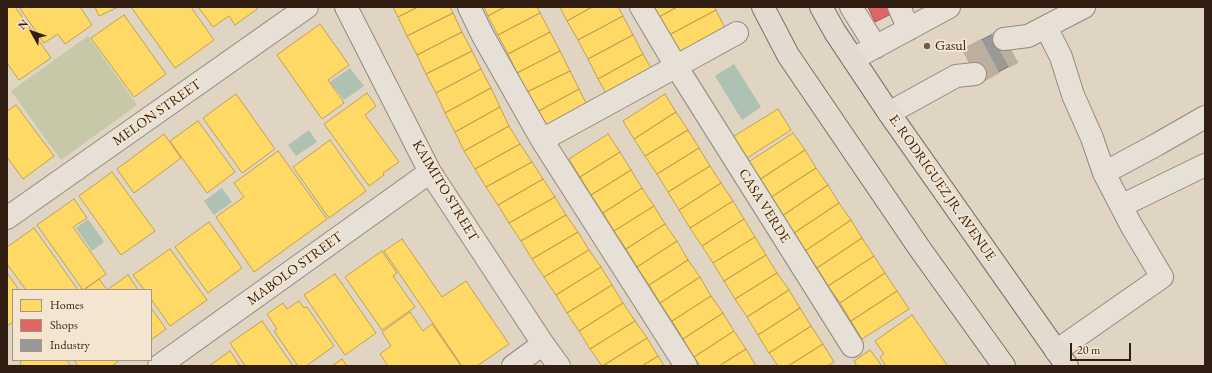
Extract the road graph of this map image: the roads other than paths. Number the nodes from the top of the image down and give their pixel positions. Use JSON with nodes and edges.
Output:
{"nodes":[{"id":1,"x":307,"y":7,"type":"edge"},
{"id":2,"x":346,"y":7,"type":"edge"},
{"id":3,"x":469,"y":7,"type":"edge"},
{"id":4,"x":641,"y":7,"type":"edge"},
{"id":5,"x":763,"y":7,"type":"edge"},
{"id":6,"x":851,"y":7,"type":"edge"},
{"id":7,"x":899,"y":7,"type":"edge"},
{"id":8,"x":949,"y":7,"type":"edge"},
{"id":9,"x":1084,"y":7,"type":"edge"},
{"id":10,"x":828,"y":10,"type":"edge"},
{"id":11,"x":909,"y":29,"type":"junction"},
{"id":12,"x":1037,"y":32,"type":"junction"},
{"id":13,"x":737,"y":33,"type":"dead end"},
{"id":14,"x":1008,"y":46,"type":"tunnel mouth"},
{"id":15,"x":876,"y":47,"type":"junction"},
{"id":16,"x":853,"y":59,"type":"junction"},
{"id":17,"x":676,"y":66,"type":"junction"},
{"id":18,"x":966,"y":69,"type":"tunnel mouth"},
{"id":19,"x":889,"y":112,"type":"junction"},
{"id":20,"x":1205,"y":117,"type":"edge"},
{"id":21,"x":542,"y":140,"type":"junction"},
{"id":22,"x":1205,"y":165,"type":"edge"},
{"id":23,"x":430,"y":172,"type":"junction"},
{"id":24,"x":1104,"y":173,"type":"junction"},
{"id":25,"x":1121,"y":206,"type":"junction"},
{"id":26,"x":7,"y":218,"type":"edge"},
{"id":27,"x":543,"y":344,"type":"junction"},
{"id":28,"x":852,"y":346,"type":"dead end"},
{"id":29,"x":1062,"y":358,"type":"edge"},
{"id":30,"x":159,"y":366,"type":"edge"},
{"id":31,"x":513,"y":366,"type":"edge"},
{"id":32,"x":559,"y":366,"type":"edge"},
{"id":33,"x":686,"y":366,"type":"edge"},
{"id":34,"x":1004,"y":366,"type":"edge"}],
"edges":[{"from":1,"to":26,"type":"street","name":"MELON STREET"},
{"from":2,"to":23,"type":"street","name":"KAIMITO STREET"},
{"from":3,"to":21,"type":"street"},
{"from":4,"to":17,"type":"street","name":"CASA VERDE"},
{"from":5,"to":34,"type":"main road"},
{"from":6,"to":15,"type":"street"},
{"from":7,"to":11,"type":"street"},
{"from":8,"to":11,"type":"street"},
{"from":9,"to":12,"type":"street"},
{"from":10,"to":16,"type":"main road","name":"E. RODRIGUEZ JR. AVENUE"},
{"from":11,"to":15,"type":"street"},
{"from":12,"to":14,"type":"street"},
{"from":12,"to":24,"type":"street"},
{"from":13,"to":17,"type":"street"},
{"from":15,"to":16,"type":"street"},
{"from":16,"to":19,"type":"main road","name":"E. RODRIGUEZ JR. AVENUE"},
{"from":17,"to":21,"type":"street"},
{"from":17,"to":28,"type":"street","name":"CASA VERDE"},
{"from":18,"to":19,"type":"street"},
{"from":19,"to":29,"type":"main road","name":"E. RODRIGUEZ JR. AVENUE"},
{"from":20,"to":24,"type":"street"},
{"from":21,"to":33,"type":"street"},
{"from":22,"to":25,"type":"street"},
{"from":23,"to":27,"type":"street","name":"KAIMITO STREET"},
{"from":23,"to":30,"type":"street","name":"MABOLO STREET"},
{"from":24,"to":25,"type":"street"},
{"from":25,"to":29,"type":"street"},
{"from":27,"to":31,"type":"street"},
{"from":27,"to":32,"type":"street","name":"KAIMITO STREET"}]}
